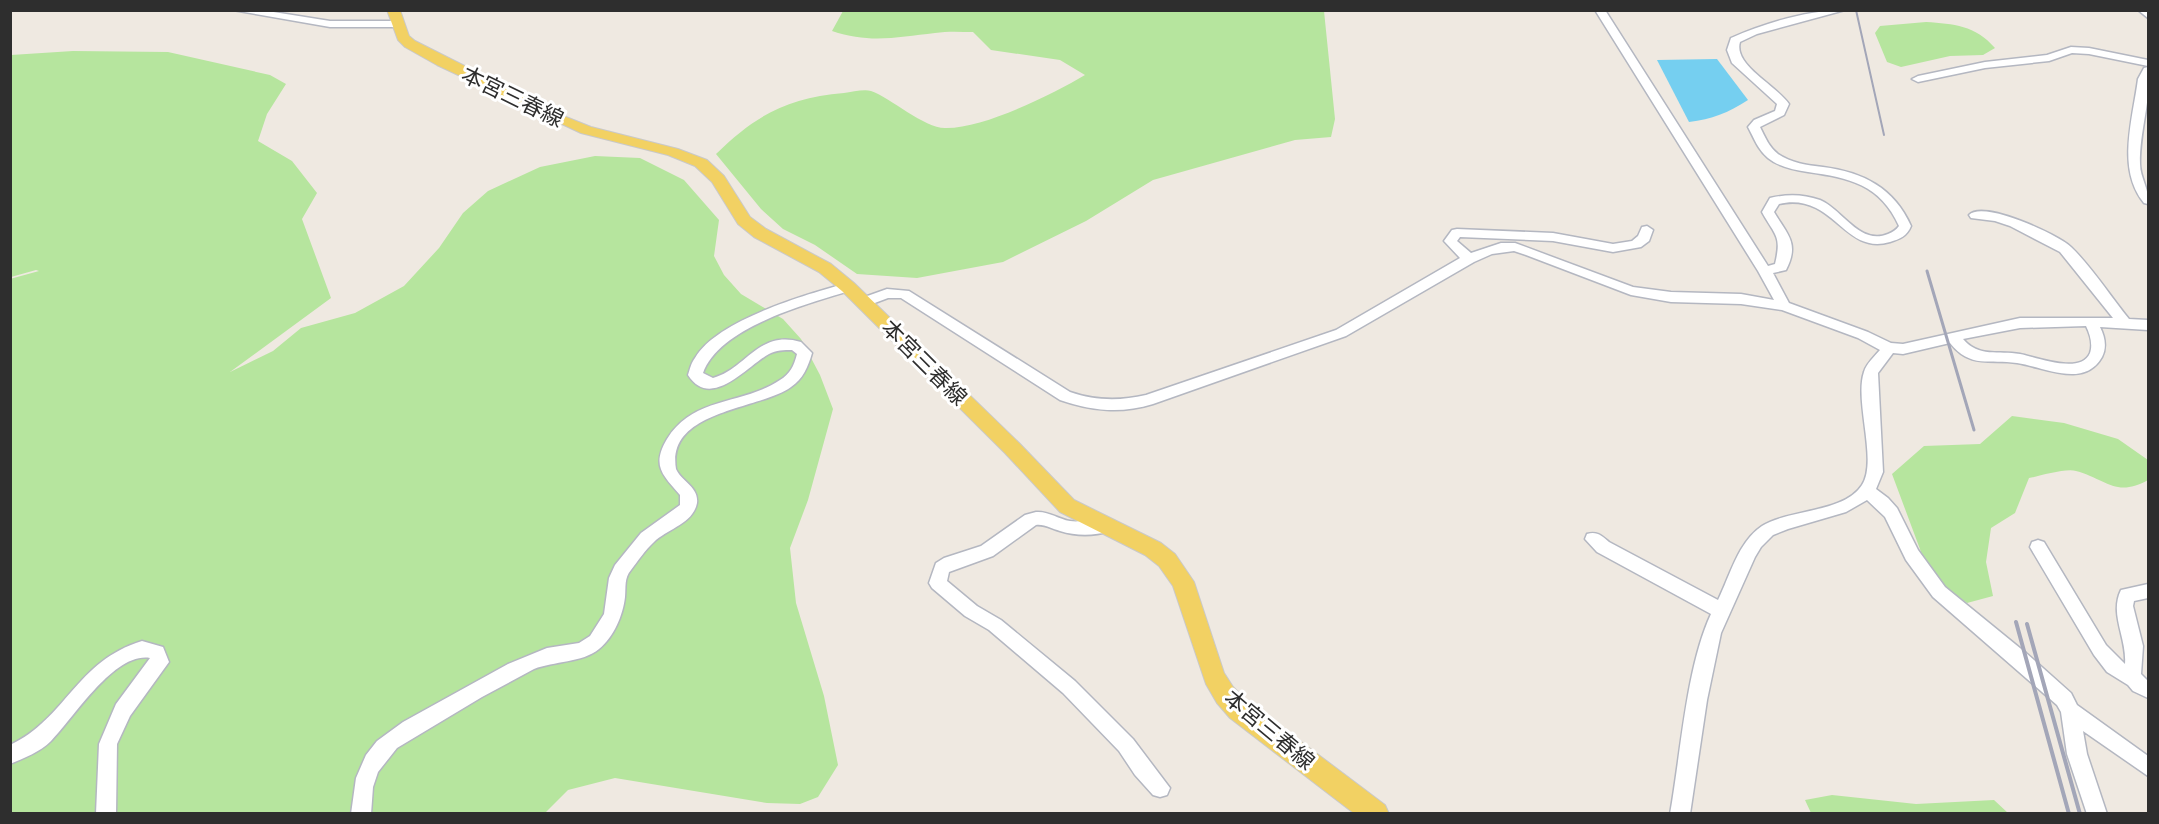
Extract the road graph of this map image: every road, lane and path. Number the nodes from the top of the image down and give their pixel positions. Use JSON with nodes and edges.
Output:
{"nodes":[{"id":1,"x":238,"y":10,"type":"edge"},
{"id":2,"x":1600,"y":10,"type":"edge"},
{"id":3,"x":1840,"y":10,"type":"edge"},
{"id":4,"x":2143,"y":10,"type":"edge"},
{"id":5,"x":2148,"y":15,"type":"edge"},
{"id":6,"x":395,"y":17,"type":"edge"},
{"id":7,"x":2148,"y":63,"type":"edge"},
{"id":8,"x":2148,"y":70,"type":"edge"},
{"id":9,"x":1918,"y":78,"type":"dead end"},
{"id":10,"x":2148,"y":200,"type":"edge"},
{"id":11,"x":1975,"y":215,"type":"dead end"},
{"id":12,"x":1647,"y":230,"type":"dead end"},
{"id":13,"x":1469,"y":259,"type":"junction"},
{"id":14,"x":1765,"y":272,"type":"junction"},
{"id":15,"x":848,"y":287,"type":"junction"},
{"id":16,"x":864,"y":302,"type":"junction"},
{"id":17,"x":1784,"y":306,"type":"junction"},
{"id":18,"x":2090,"y":322,"type":"junction"},
{"id":19,"x":2125,"y":324,"type":"junction"},
{"id":20,"x":2148,"y":325,"type":"edge"},
{"id":21,"x":1954,"y":338,"type":"junction"},
{"id":22,"x":1889,"y":348,"type":"junction"},
{"id":23,"x":1868,"y":492,"type":"junction"},
{"id":24,"x":1104,"y":526,"type":"junction"},
{"id":25,"x":1593,"y":539,"type":"dead end"},
{"id":26,"x":2038,"y":547,"type":"dead end"},
{"id":27,"x":2148,"y":591,"type":"edge"},
{"id":28,"x":1722,"y":611,"type":"junction"},
{"id":29,"x":2141,"y":685,"type":"edge"},
{"id":30,"x":2070,"y":711,"type":"junction"},
{"id":31,"x":10,"y":755,"type":"edge"},
{"id":32,"x":2148,"y":767,"type":"edge"},
{"id":33,"x":1160,"y":788,"type":"dead end"},
{"id":34,"x":106,"y":813,"type":"edge"},
{"id":35,"x":361,"y":813,"type":"edge"},
{"id":36,"x":1376,"y":813,"type":"edge"},
{"id":37,"x":1680,"y":813,"type":"edge"},
{"id":38,"x":2097,"y":813,"type":"edge"}],
"edges":[{"from":1,"to":6,"type":"street"},
{"from":2,"to":14,"type":"street"},
{"from":3,"to":14,"type":"street"},
{"from":4,"to":5,"type":"street"},
{"from":6,"to":15,"type":"main road","name":"本宮三春線"},
{"from":7,"to":9,"type":"street"},
{"from":8,"to":10,"type":"street"},
{"from":11,"to":19,"type":"street"},
{"from":12,"to":13,"type":"street"},
{"from":13,"to":16,"type":"street"},
{"from":13,"to":17,"type":"street"},
{"from":14,"to":17,"type":"street"},
{"from":15,"to":16,"type":"main road","name":"本宮三春線"},
{"from":15,"to":35,"type":"street"},
{"from":16,"to":24,"type":"main road","name":"本宮三春線"},
{"from":17,"to":22,"type":"street"},
{"from":18,"to":19,"type":"street"},
{"from":18,"to":21,"type":"street"},
{"from":18,"to":21,"type":"street"},
{"from":19,"to":20,"type":"street"},
{"from":21,"to":22,"type":"street"},
{"from":22,"to":23,"type":"street"},
{"from":23,"to":28,"type":"street"},
{"from":23,"to":30,"type":"street"},
{"from":24,"to":33,"type":"street"},
{"from":24,"to":36,"type":"main road","name":"本宮三春線"},
{"from":25,"to":28,"type":"street"},
{"from":26,"to":29,"type":"street"},
{"from":27,"to":29,"type":"street"},
{"from":28,"to":37,"type":"street"},
{"from":30,"to":32,"type":"street"},
{"from":30,"to":38,"type":"street"},
{"from":31,"to":34,"type":"street"}]}
